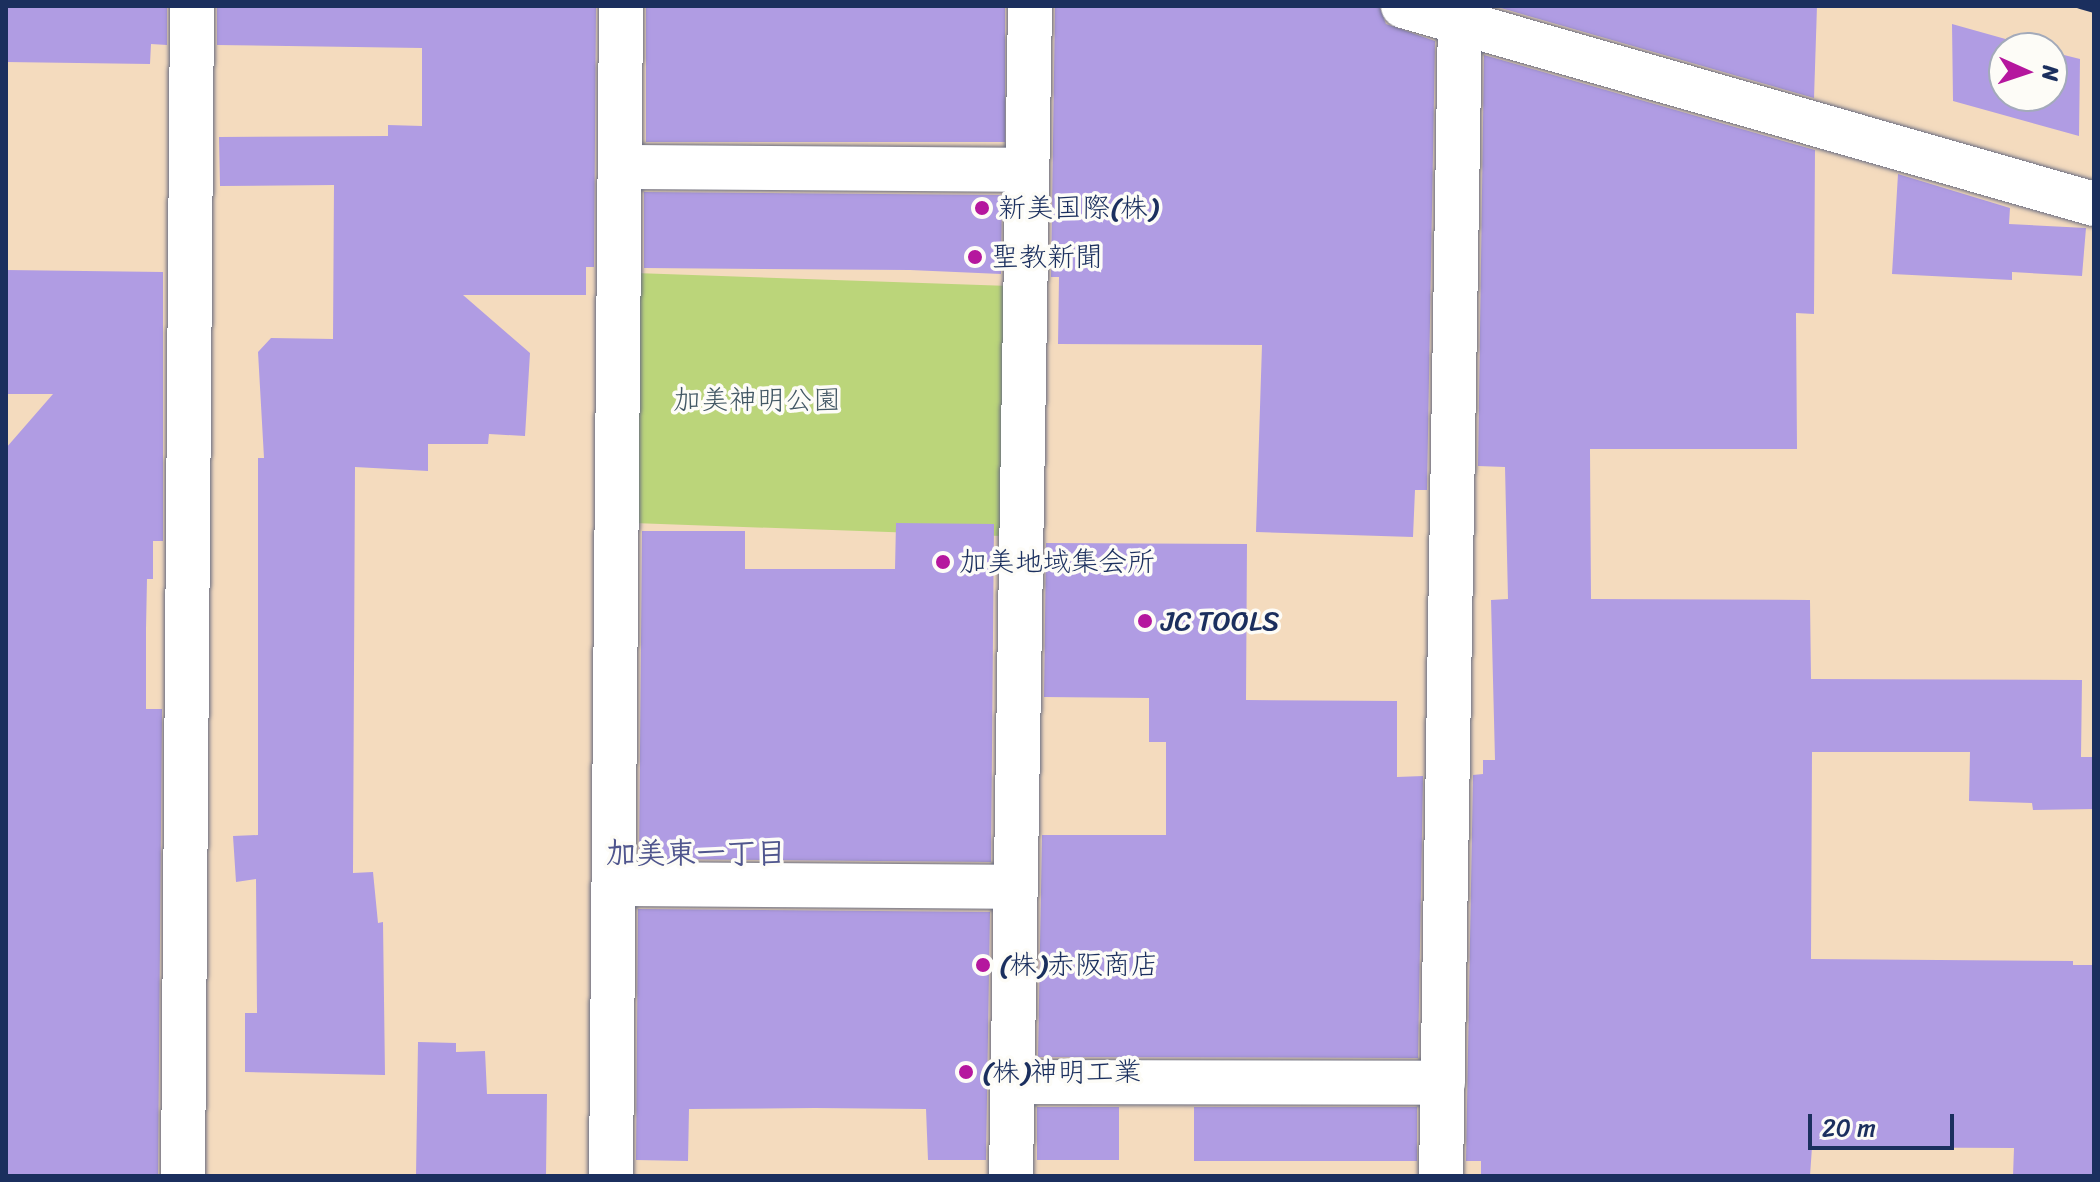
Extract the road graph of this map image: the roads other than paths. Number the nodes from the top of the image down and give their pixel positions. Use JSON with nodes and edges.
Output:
{"nodes":[{"id":1,"x":192,"y":6,"type":"edge"},
{"id":2,"x":621,"y":6,"type":"edge"},
{"id":3,"x":1030,"y":6,"type":"edge"},
{"id":4,"x":1403,"y":6,"type":"edge"},
{"id":5,"x":1460,"y":23,"type":"junction"},
{"id":6,"x":620,"y":167,"type":"junction"},
{"id":7,"x":1027,"y":170,"type":"junction"},
{"id":8,"x":2094,"y":204,"type":"edge"},
{"id":9,"x":614,"y":884,"type":"junction"},
{"id":10,"x":1016,"y":887,"type":"junction"},
{"id":11,"x":1012,"y":1082,"type":"junction"},
{"id":12,"x":1443,"y":1083,"type":"junction"},
{"id":13,"x":183,"y":1176,"type":"edge"},
{"id":14,"x":611,"y":1176,"type":"edge"},
{"id":15,"x":1011,"y":1176,"type":"edge"},
{"id":16,"x":1441,"y":1176,"type":"edge"}],
"edges":[{"from":1,"to":13,"type":"street"},
{"from":2,"to":6,"type":"street"},
{"from":3,"to":7,"type":"street"},
{"from":4,"to":5,"type":"street"},
{"from":5,"to":8,"type":"street"},
{"from":5,"to":12,"type":"street"},
{"from":6,"to":7,"type":"street"},
{"from":6,"to":9,"type":"street"},
{"from":7,"to":10,"type":"street"},
{"from":9,"to":10,"type":"street"},
{"from":9,"to":14,"type":"street"},
{"from":10,"to":11,"type":"street"},
{"from":11,"to":12,"type":"street"},
{"from":11,"to":15,"type":"street"},
{"from":12,"to":16,"type":"street"}]}
